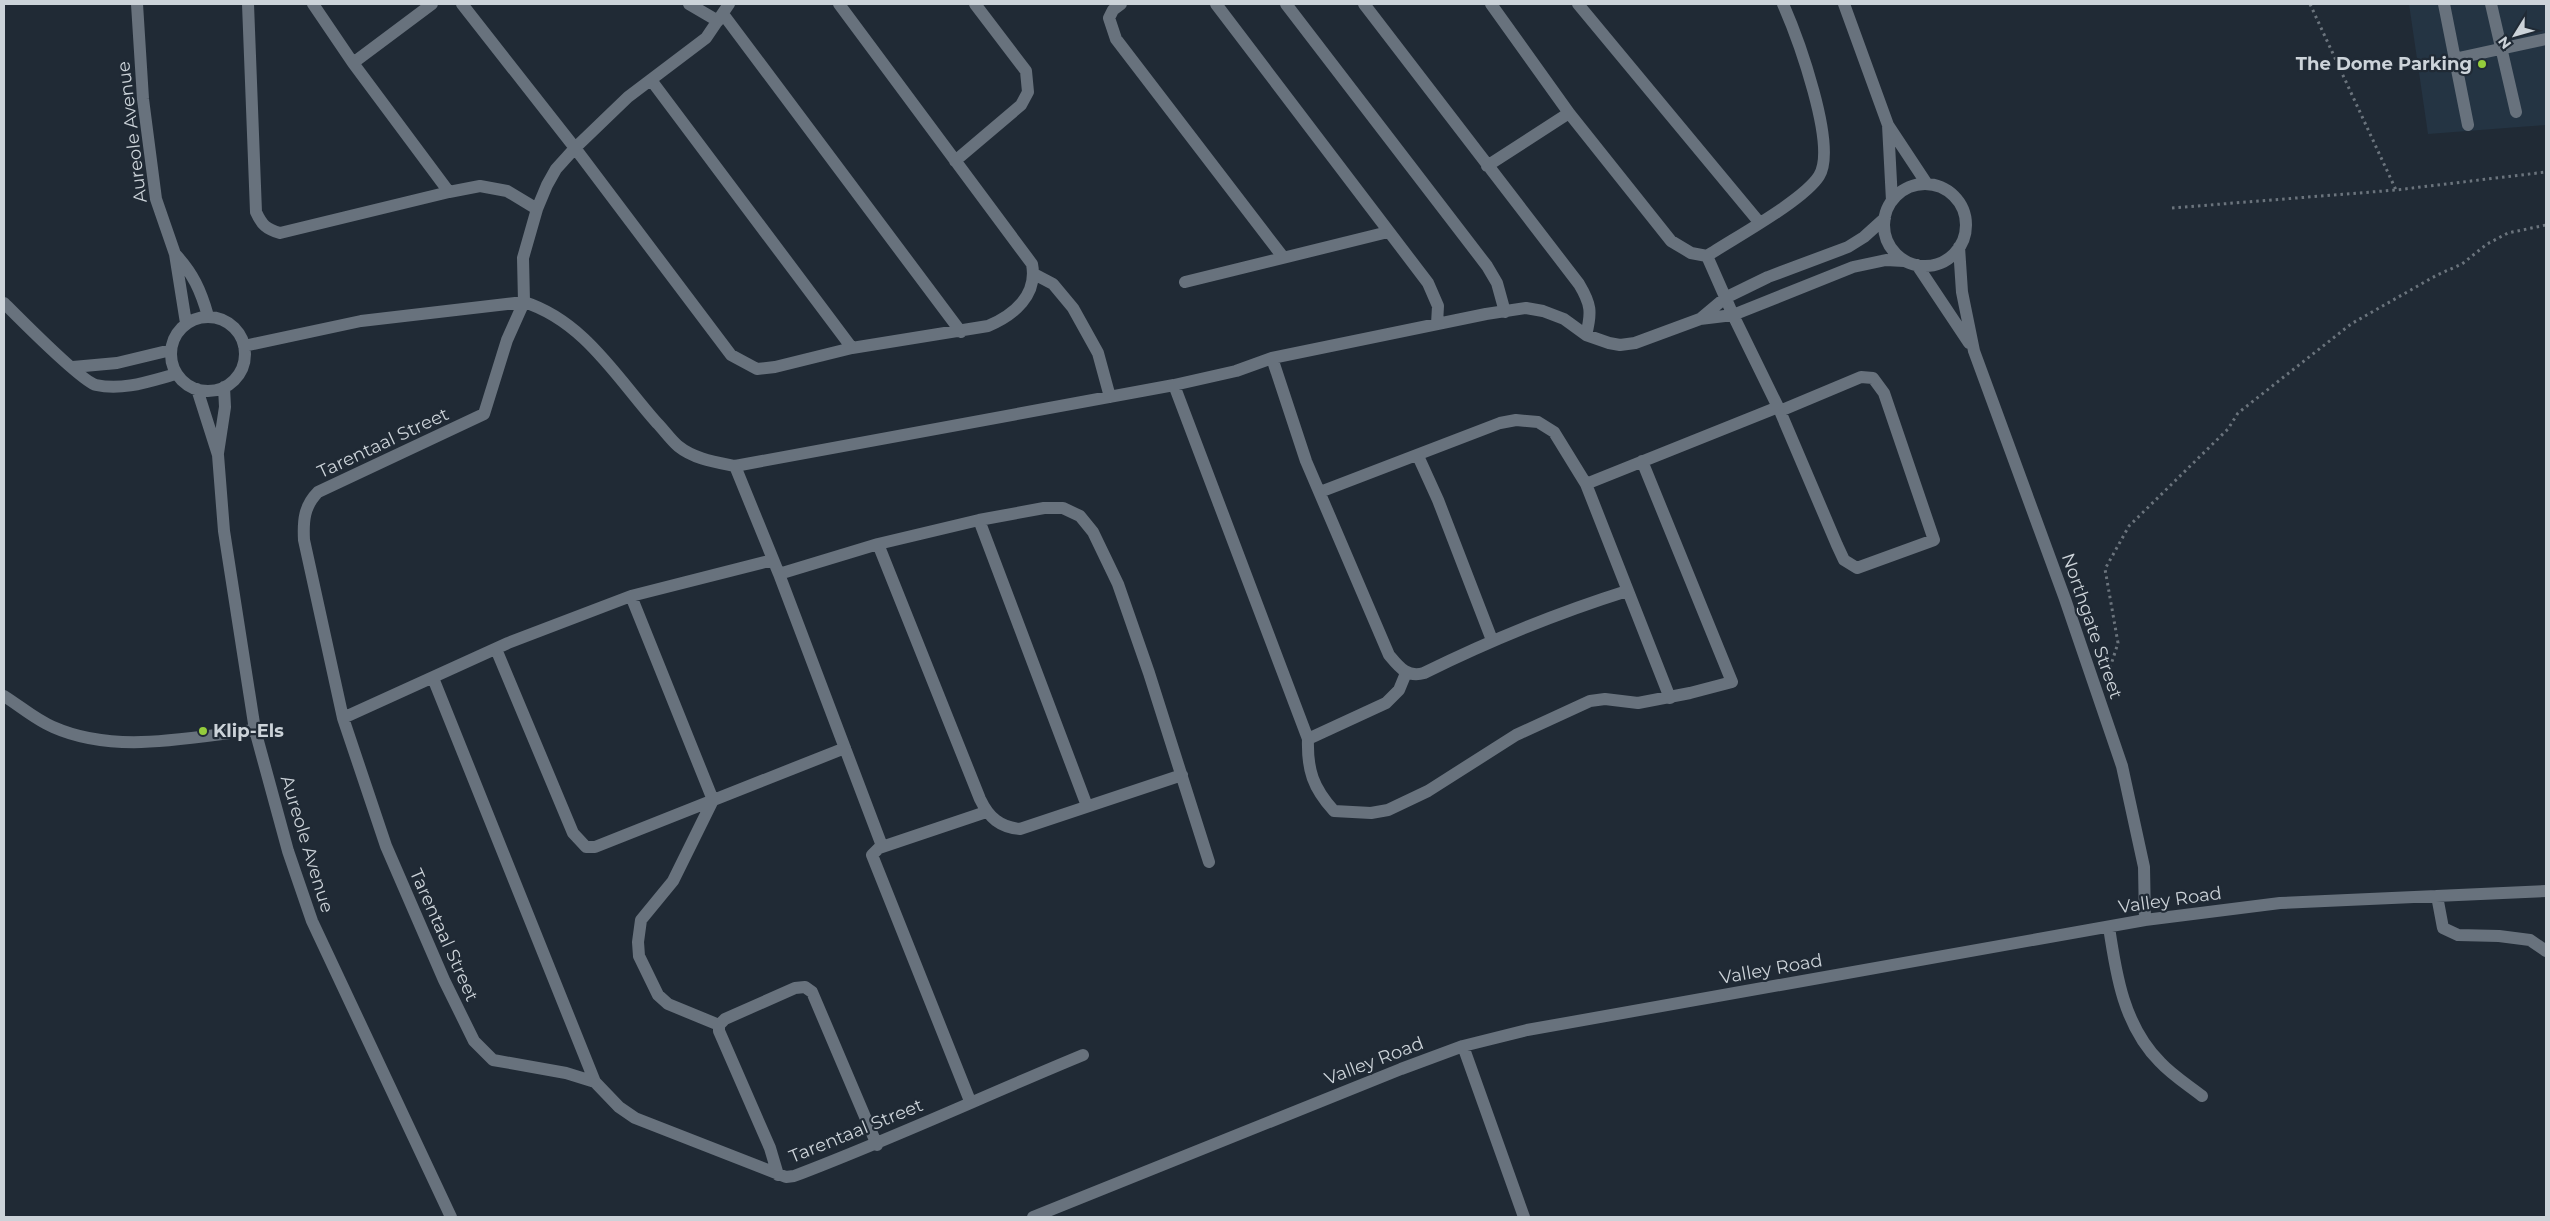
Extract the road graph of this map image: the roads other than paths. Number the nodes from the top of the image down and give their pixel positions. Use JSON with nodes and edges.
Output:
{"nodes":[{"id":1,"x":137,"y":4,"type":"edge"},
{"id":2,"x":248,"y":4,"type":"edge"},
{"id":3,"x":313,"y":4,"type":"edge"},
{"id":4,"x":432,"y":4,"type":"edge"},
{"id":5,"x":462,"y":4,"type":"edge"},
{"id":6,"x":689,"y":4,"type":"edge"},
{"id":7,"x":839,"y":4,"type":"edge"},
{"id":8,"x":975,"y":4,"type":"edge"},
{"id":9,"x":1121,"y":4,"type":"edge"},
{"id":10,"x":1216,"y":4,"type":"edge"},
{"id":11,"x":1286,"y":4,"type":"edge"},
{"id":12,"x":1364,"y":4,"type":"edge"},
{"id":13,"x":1491,"y":4,"type":"edge"},
{"id":14,"x":1578,"y":4,"type":"edge"},
{"id":15,"x":1783,"y":4,"type":"edge"},
{"id":16,"x":1844,"y":4,"type":"edge"},
{"id":17,"x":2444,"y":4,"type":"edge"},
{"id":18,"x":2491,"y":4,"type":"edge"},
{"id":19,"x":723,"y":13,"type":"edge"},
{"id":20,"x":2546,"y":39,"type":"edge"},
{"id":21,"x":2500,"y":49,"type":"junction"},
{"id":22,"x":2454,"y":59,"type":"junction"},
{"id":23,"x":353,"y":63,"type":"junction"},
{"id":24,"x":651,"y":80,"type":"junction"},
{"id":25,"x":2516,"y":112,"type":"dead end"},
{"id":26,"x":1569,"y":113,"type":"junction"},
{"id":27,"x":2468,"y":125,"type":"dead end"},
{"id":28,"x":1888,"y":126,"type":"junction"},
{"id":29,"x":575,"y":148,"type":"junction"},
{"id":30,"x":956,"y":161,"type":"junction"},
{"id":31,"x":1487,"y":166,"type":"junction"},
{"id":32,"x":1927,"y":184,"type":"junction"},
{"id":33,"x":449,"y":192,"type":"junction"},
{"id":34,"x":1892,"y":201,"type":"junction"},
{"id":35,"x":537,"y":209,"type":"junction"},
{"id":36,"x":1885,"y":218,"type":"junction"},
{"id":37,"x":1759,"y":222,"type":"junction"},
{"id":38,"x":1388,"y":232,"type":"junction"},
{"id":39,"x":1959,"y":247,"type":"junction"},
{"id":40,"x":175,"y":254,"type":"junction"},
{"id":41,"x":1830,"y":255,"type":"junction"},
{"id":42,"x":1707,"y":256,"type":"junction"},
{"id":43,"x":1283,"y":257,"type":"junction"},
{"id":44,"x":1904,"y":260,"type":"junction"},
{"id":45,"x":1917,"y":265,"type":"junction"},
{"id":46,"x":1837,"y":272,"type":"junction"},
{"id":47,"x":1034,"y":274,"type":"junction"},
{"id":48,"x":1185,"y":282,"type":"dead end"},
{"id":49,"x":1726,"y":298,"type":"junction"},
{"id":50,"x":524,"y":302,"type":"junction"},
{"id":51,"x":4,"y":304,"type":"edge"},
{"id":52,"x":1505,"y":312,"type":"junction"},
{"id":53,"x":1733,"y":315,"type":"junction"},
{"id":54,"x":208,"y":316,"type":"junction"},
{"id":55,"x":1700,"y":319,"type":"junction"},
{"id":56,"x":186,"y":323,"type":"junction"},
{"id":57,"x":1437,"y":324,"type":"junction"},
{"id":58,"x":962,"y":332,"type":"junction"},
{"id":59,"x":1586,"y":334,"type":"junction"},
{"id":60,"x":244,"y":346,"type":"junction"},
{"id":61,"x":852,"y":348,"type":"junction"},
{"id":62,"x":171,"y":350,"type":"junction"},
{"id":63,"x":1974,"y":351,"type":"junction"},
{"id":64,"x":1272,"y":358,"type":"junction"},
{"id":65,"x":73,"y":367,"type":"junction"},
{"id":66,"x":176,"y":374,"type":"junction"},
{"id":67,"x":1174,"y":385,"type":"junction"},
{"id":68,"x":224,"y":387,"type":"junction"},
{"id":69,"x":197,"y":389,"type":"junction"},
{"id":70,"x":1110,"y":397,"type":"junction"},
{"id":71,"x":1779,"y":409,"type":"junction"},
{"id":72,"x":218,"y":455,"type":"junction"},
{"id":73,"x":1418,"y":456,"type":"junction"},
{"id":74,"x":1642,"y":462,"type":"junction"},
{"id":75,"x":735,"y":466,"type":"junction"},
{"id":76,"x":1586,"y":484,"type":"junction"},
{"id":77,"x":1320,"y":492,"type":"junction"},
{"id":78,"x":979,"y":520,"type":"junction"},
{"id":79,"x":878,"y":544,"type":"junction"},
{"id":80,"x":773,"y":560,"type":"junction"},
{"id":81,"x":779,"y":574,"type":"junction"},
{"id":82,"x":1627,"y":591,"type":"junction"},
{"id":83,"x":631,"y":596,"type":"junction"},
{"id":84,"x":1492,"y":640,"type":"junction"},
{"id":85,"x":496,"y":649,"type":"junction"},
{"id":86,"x":1406,"y":673,"type":"junction"},
{"id":87,"x":433,"y":678,"type":"junction"},
{"id":88,"x":4,"y":696,"type":"edge"},
{"id":89,"x":1670,"y":698,"type":"junction"},
{"id":90,"x":343,"y":718,"type":"junction"},
{"id":91,"x":254,"y":730,"type":"junction"},
{"id":92,"x":1308,"y":739,"type":"junction"},
{"id":93,"x":845,"y":748,"type":"junction"},
{"id":94,"x":1182,"y":775,"type":"junction"},
{"id":95,"x":713,"y":800,"type":"junction"},
{"id":96,"x":1087,"y":806,"type":"junction"},
{"id":97,"x":986,"y":812,"type":"junction"},
{"id":98,"x":882,"y":846,"type":"junction"},
{"id":99,"x":1209,"y":862,"type":"dead end"},
{"id":100,"x":2546,"y":891,"type":"edge"},
{"id":101,"x":2437,"y":896,"type":"junction"},
{"id":102,"x":2144,"y":920,"type":"junction"},
{"id":103,"x":2109,"y":927,"type":"junction"},
{"id":104,"x":2546,"y":951,"type":"edge"},
{"id":105,"x":719,"y":1025,"type":"junction"},
{"id":106,"x":1463,"y":1046,"type":"junction"},
{"id":107,"x":1083,"y":1055,"type":"dead end"},
{"id":108,"x":595,"y":1082,"type":"junction"},
{"id":109,"x":2202,"y":1096,"type":"dead end"},
{"id":110,"x":970,"y":1101,"type":"junction"},
{"id":111,"x":877,"y":1145,"type":"junction"},
{"id":112,"x":778,"y":1175,"type":"junction"},
{"id":113,"x":1052,"y":1214,"type":"edge"},
{"id":114,"x":451,"y":1217,"type":"edge"},
{"id":115,"x":1033,"y":1217,"type":"edge"},
{"id":116,"x":1524,"y":1217,"type":"edge"}],
"edges":[{"from":1,"to":40,"type":"street","name":"Aureole Avenue"},
{"from":2,"to":33,"type":"street"},
{"from":3,"to":23,"type":"street"},
{"from":4,"to":23,"type":"street"},
{"from":5,"to":29,"type":"street"},
{"from":6,"to":19,"type":"street"},
{"from":7,"to":30,"type":"street"},
{"from":8,"to":30,"type":"street"},
{"from":9,"to":43,"type":"street"},
{"from":10,"to":38,"type":"street"},
{"from":11,"to":52,"type":"street"},
{"from":12,"to":31,"type":"street"},
{"from":13,"to":26,"type":"street"},
{"from":14,"to":37,"type":"street"},
{"from":15,"to":37,"type":"street"},
{"from":16,"to":28,"type":"street"},
{"from":17,"to":22,"type":"street"},
{"from":18,"to":21,"type":"street"},
{"from":19,"to":24,"type":"street"},
{"from":19,"to":58,"type":"street"},
{"from":20,"to":21,"type":"street"},
{"from":21,"to":22,"type":"street"},
{"from":21,"to":25,"type":"street"},
{"from":22,"to":27,"type":"street"},
{"from":23,"to":33,"type":"street"},
{"from":24,"to":29,"type":"street"},
{"from":24,"to":61,"type":"street"},
{"from":26,"to":31,"type":"street"},
{"from":26,"to":42,"type":"street"},
{"from":28,"to":32,"type":"street"},
{"from":28,"to":34,"type":"street"},
{"from":29,"to":35,"type":"street"},
{"from":29,"to":61,"type":"street"},
{"from":30,"to":47,"type":"street"},
{"from":31,"to":59,"type":"street"},
{"from":32,"to":34,"type":"street"},
{"from":32,"to":39,"type":"street"},
{"from":33,"to":35,"type":"street"},
{"from":34,"to":36,"type":"street"},
{"from":35,"to":50,"type":"street"},
{"from":36,"to":41,"type":"street"},
{"from":36,"to":44,"type":"street"},
{"from":37,"to":42,"type":"street"},
{"from":38,"to":43,"type":"street"},
{"from":38,"to":57,"type":"street"},
{"from":39,"to":45,"type":"street"},
{"from":39,"to":63,"type":"street","name":"Northgate Street"},
{"from":40,"to":54,"type":"street","name":"Aureole Avenue"},
{"from":40,"to":56,"type":"street","name":"Aureole Avenue"},
{"from":41,"to":46,"type":"street"},
{"from":41,"to":49,"type":"street"},
{"from":42,"to":49,"type":"street"},
{"from":43,"to":48,"type":"street"},
{"from":44,"to":45,"type":"street"},
{"from":44,"to":46,"type":"street"},
{"from":45,"to":63,"type":"street","name":"Northgate Street"},
{"from":46,"to":53,"type":"street"},
{"from":47,"to":58,"type":"street"},
{"from":47,"to":70,"type":"street"},
{"from":49,"to":53,"type":"street"},
{"from":49,"to":55,"type":"street"},
{"from":50,"to":60,"type":"street"},
{"from":50,"to":75,"type":"street"},
{"from":50,"to":90,"type":"street","name":"Tarentaal Street"},
{"from":51,"to":65,"type":"street"},
{"from":52,"to":57,"type":"street"},
{"from":52,"to":59,"type":"street"},
{"from":53,"to":55,"type":"street"},
{"from":53,"to":71,"type":"street"},
{"from":54,"to":56,"type":"street"},
{"from":54,"to":60,"type":"street"},
{"from":55,"to":59,"type":"street"},
{"from":56,"to":62,"type":"street"},
{"from":57,"to":64,"type":"street"},
{"from":58,"to":61,"type":"street"},
{"from":60,"to":68,"type":"street"},
{"from":62,"to":65,"type":"street"},
{"from":62,"to":66,"type":"street"},
{"from":63,"to":102,"type":"street","name":"Northgate Street"},
{"from":64,"to":67,"type":"street"},
{"from":64,"to":77,"type":"street"},
{"from":65,"to":66,"type":"street"},
{"from":66,"to":69,"type":"street"},
{"from":67,"to":70,"type":"street"},
{"from":67,"to":92,"type":"street"},
{"from":68,"to":69,"type":"street"},
{"from":68,"to":72,"type":"street","name":"Aureole Avenue"},
{"from":69,"to":72,"type":"street","name":"Aureole Avenue"},
{"from":70,"to":75,"type":"street"},
{"from":71,"to":71,"type":"street"},
{"from":71,"to":74,"type":"street"},
{"from":72,"to":91,"type":"street","name":"Aureole Avenue"},
{"from":73,"to":76,"type":"street"},
{"from":73,"to":77,"type":"street"},
{"from":73,"to":84,"type":"street"},
{"from":74,"to":76,"type":"street"},
{"from":74,"to":89,"type":"street"},
{"from":75,"to":80,"type":"street"},
{"from":76,"to":82,"type":"street"},
{"from":77,"to":86,"type":"street"},
{"from":78,"to":79,"type":"street"},
{"from":78,"to":94,"type":"street"},
{"from":78,"to":96,"type":"street"},
{"from":79,"to":81,"type":"street"},
{"from":79,"to":97,"type":"street"},
{"from":80,"to":81,"type":"street"},
{"from":80,"to":83,"type":"street"},
{"from":81,"to":93,"type":"street"},
{"from":82,"to":84,"type":"street"},
{"from":82,"to":89,"type":"street"},
{"from":83,"to":85,"type":"street"},
{"from":83,"to":95,"type":"street"},
{"from":84,"to":86,"type":"street"},
{"from":85,"to":87,"type":"street"},
{"from":85,"to":95,"type":"street"},
{"from":86,"to":92,"type":"street"},
{"from":87,"to":90,"type":"street"},
{"from":87,"to":108,"type":"street"},
{"from":88,"to":91,"type":"street"},
{"from":89,"to":92,"type":"street"},
{"from":90,"to":108,"type":"street","name":"Tarentaal Street"},
{"from":91,"to":114,"type":"street","name":"Aureole Avenue"},
{"from":93,"to":95,"type":"street"},
{"from":93,"to":98,"type":"street"},
{"from":94,"to":96,"type":"street"},
{"from":94,"to":99,"type":"street"},
{"from":95,"to":105,"type":"street"},
{"from":96,"to":97,"type":"street"},
{"from":97,"to":98,"type":"street"},
{"from":98,"to":110,"type":"street"},
{"from":100,"to":101,"type":"street","name":"Valley Road"},
{"from":101,"to":102,"type":"street","name":"Valley Road"},
{"from":101,"to":104,"type":"street"},
{"from":102,"to":103,"type":"street","name":"Valley Road"},
{"from":103,"to":106,"type":"street","name":"Valley Road"},
{"from":103,"to":109,"type":"street"},
{"from":105,"to":111,"type":"street"},
{"from":105,"to":112,"type":"street"},
{"from":106,"to":113,"type":"street","name":"Valley Road"},
{"from":106,"to":116,"type":"street"},
{"from":107,"to":110,"type":"street","name":"Tarentaal Street"},
{"from":108,"to":112,"type":"street","name":"Tarentaal Street"},
{"from":110,"to":111,"type":"street","name":"Tarentaal Street"},
{"from":111,"to":112,"type":"street","name":"Tarentaal Street"},
{"from":113,"to":115,"type":"street","name":"Valley Road"}]}
